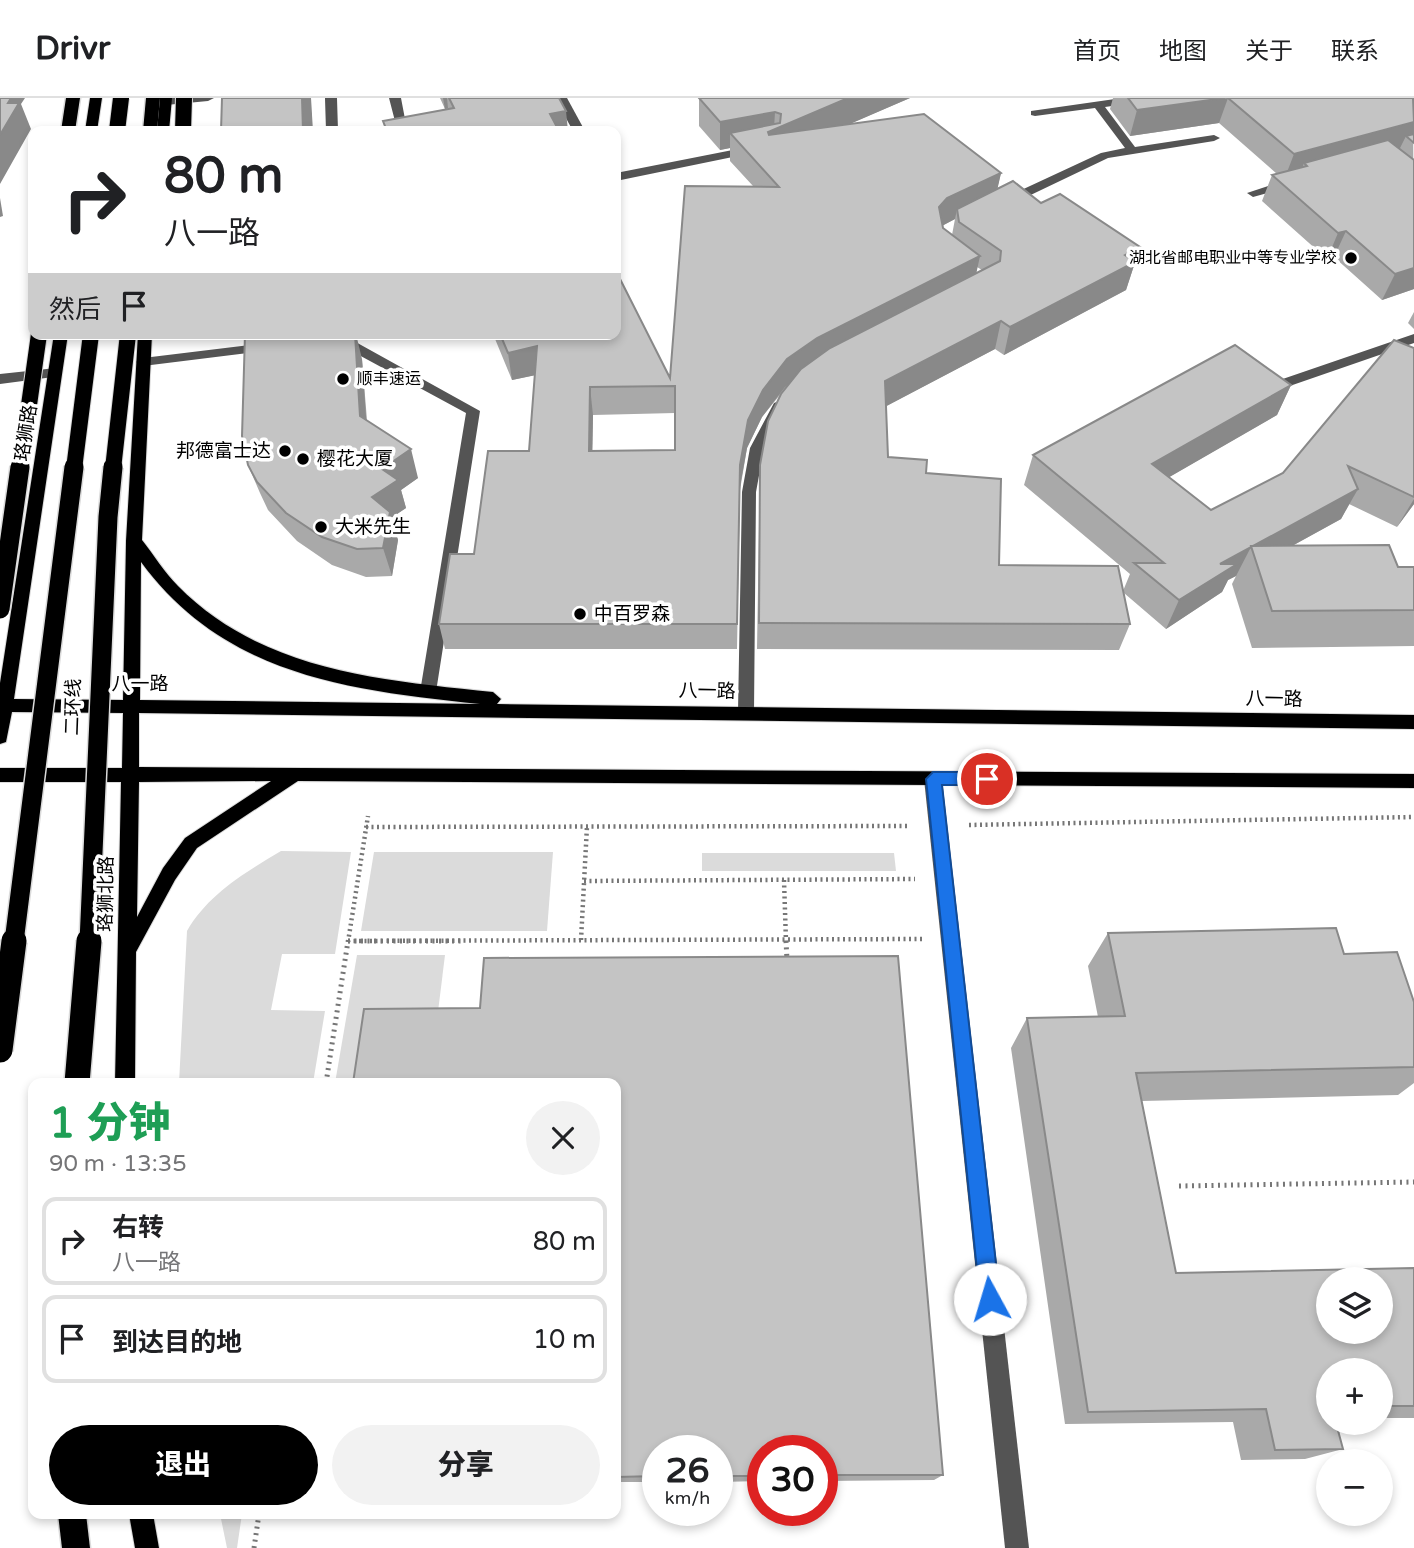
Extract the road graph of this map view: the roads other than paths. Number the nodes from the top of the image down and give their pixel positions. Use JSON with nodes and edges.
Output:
{"nodes":[{"id":1,"x":73,"y":98,"type":"edge"},
{"id":2,"x":96,"y":98,"type":"edge"},
{"id":3,"x":121,"y":98,"type":"edge"},
{"id":4,"x":184,"y":98,"type":"edge"},
{"id":5,"x":208,"y":98,"type":"edge"},
{"id":6,"x":331,"y":98,"type":"edge"},
{"id":7,"x":395,"y":98,"type":"edge"},
{"id":8,"x":561,"y":98,"type":"edge"},
{"id":9,"x":1147,"y":98,"type":"edge"},
{"id":10,"x":162,"y":99,"type":"edge"},
{"id":11,"x":1098,"y":105,"type":"junction"},
{"id":12,"x":1035,"y":113,"type":"dead end"},
{"id":13,"x":427,"y":118,"type":"edge"},
{"id":14,"x":69,"y":126,"type":"edge"},
{"id":15,"x":92,"y":126,"type":"edge"},
{"id":16,"x":118,"y":126,"type":"edge"},
{"id":17,"x":152,"y":126,"type":"edge"},
{"id":18,"x":163,"y":126,"type":"edge"},
{"id":19,"x":183,"y":126,"type":"edge"},
{"id":20,"x":332,"y":126,"type":"edge"},
{"id":21,"x":576,"y":126,"type":"edge"},
{"id":22,"x":1214,"y":138,"type":"dead end"},
{"id":23,"x":761,"y":149,"type":"edge"},
{"id":24,"x":1131,"y":149,"type":"junction"},
{"id":25,"x":621,"y":176,"type":"edge"},
{"id":26,"x":1304,"y":179,"type":"edge"},
{"id":27,"x":1253,"y":193,"type":"dead end"},
{"id":28,"x":995,"y":208,"type":"edge"},
{"id":29,"x":1414,"y":338,"type":"edge"},
{"id":30,"x":38,"y":340,"type":"edge"},
{"id":31,"x":60,"y":340,"type":"edge"},
{"id":32,"x":90,"y":340,"type":"edge"},
{"id":33,"x":127,"y":340,"type":"edge"},
{"id":34,"x":145,"y":340,"type":"edge"},
{"id":35,"x":342,"y":340,"type":"edge"},
{"id":36,"x":275,"y":346,"type":"edge"},
{"id":37,"x":143,"y":362,"type":"junction"},
{"id":38,"x":56,"y":373,"type":"junction"},
{"id":39,"x":0,"y":379,"type":"edge"},
{"id":40,"x":1276,"y":386,"type":"edge"},
{"id":41,"x":787,"y":397,"type":"edge"},
{"id":42,"x":134,"y":541,"type":"junction"},
{"id":43,"x":26,"y":555,"type":"junction"},
{"id":44,"x":0,"y":586,"type":"edge"},
{"id":45,"x":0,"y":608,"type":"edge"},
{"id":46,"x":428,"y":692,"type":"junction"},
{"id":47,"x":3,"y":705,"type":"edge"},
{"id":48,"x":134,"y":705,"type":"junction"},
{"id":49,"x":569,"y":710,"type":"junction"},
{"id":50,"x":746,"y":712,"type":"junction"},
{"id":51,"x":1414,"y":722,"type":"edge"},
{"id":52,"x":0,"y":737,"type":"edge"},
{"id":53,"x":132,"y":774,"type":"junction"},
{"id":54,"x":295,"y":774,"type":"junction"},
{"id":55,"x":0,"y":775,"type":"edge"},
{"id":56,"x":933,"y":779,"type":"junction"},
{"id":57,"x":1414,"y":781,"type":"edge"},
{"id":58,"x":129,"y":949,"type":"junction"},
{"id":59,"x":1,"y":1033,"type":"edge"},
{"id":60,"x":77,"y":1078,"type":"edge"},
{"id":61,"x":125,"y":1078,"type":"edge"},
{"id":62,"x":73,"y":1519,"type":"edge"},
{"id":63,"x":142,"y":1519,"type":"edge"},
{"id":64,"x":76,"y":1548,"type":"edge"},
{"id":65,"x":147,"y":1548,"type":"edge"},
{"id":66,"x":1017,"y":1548,"type":"edge"}],
"edges":[{"from":1,"to":14,"type":"highway"},
{"from":2,"to":15,"type":"main road"},
{"from":3,"to":16,"type":"highway","bridge":true},
{"from":4,"to":19,"type":"highway","bridge":true},
{"from":5,"to":10,"type":"street"},
{"from":6,"to":20,"type":"street"},
{"from":7,"to":13,"type":"street"},
{"from":8,"to":21,"type":"street"},
{"from":9,"to":11,"type":"street"},
{"from":10,"to":17,"type":"highway"},
{"from":10,"to":18,"type":"main road"},
{"from":11,"to":12,"type":"street"},
{"from":11,"to":24,"type":"street"},
{"from":22,"to":24,"type":"street"},
{"from":23,"to":25,"type":"street"},
{"from":24,"to":28,"type":"street"},
{"from":26,"to":27,"type":"street"},
{"from":29,"to":40,"type":"street"},
{"from":30,"to":45,"type":"highway","bridge":true},
{"from":31,"to":38,"type":"main road","name":"珞狮路"},
{"from":32,"to":59,"type":"highway","name":"二环线","bridge":true},
{"from":33,"to":60,"type":"highway","name":"二环线","bridge":true},
{"from":34,"to":37,"type":"main road"},
{"from":35,"to":46,"type":"street"},
{"from":36,"to":37,"type":"street"},
{"from":37,"to":42,"type":"main road"},
{"from":38,"to":39,"type":"street"},
{"from":38,"to":43,"type":"main road","name":"珞狮路"},
{"from":41,"to":50,"type":"street"},
{"from":42,"to":46,"type":"main road"},
{"from":42,"to":48,"type":"main road"},
{"from":43,"to":44,"type":"main road"},
{"from":43,"to":47,"type":"main road","name":"珞狮路"},
{"from":46,"to":49,"type":"main road"},
{"from":47,"to":48,"type":"main road","name":"八一路"},
{"from":47,"to":52,"type":"main road"},
{"from":48,"to":49,"type":"main road","name":"八一路"},
{"from":48,"to":53,"type":"main road","name":"珞狮北路"},
{"from":49,"to":50,"type":"main road","name":"八一路"},
{"from":50,"to":51,"type":"main road","name":"八一路"},
{"from":53,"to":54,"type":"main road"},
{"from":53,"to":55,"type":"main road"},
{"from":53,"to":58,"type":"main road","name":"珞狮北路"},
{"from":54,"to":56,"type":"main road"},
{"from":54,"to":58,"type":"main road"},
{"from":56,"to":57,"type":"main road"},
{"from":56,"to":66,"type":"street"},
{"from":58,"to":61,"type":"main road","name":"珞狮北路"},
{"from":62,"to":64,"type":"highway"},
{"from":63,"to":65,"type":"main road"}]}
